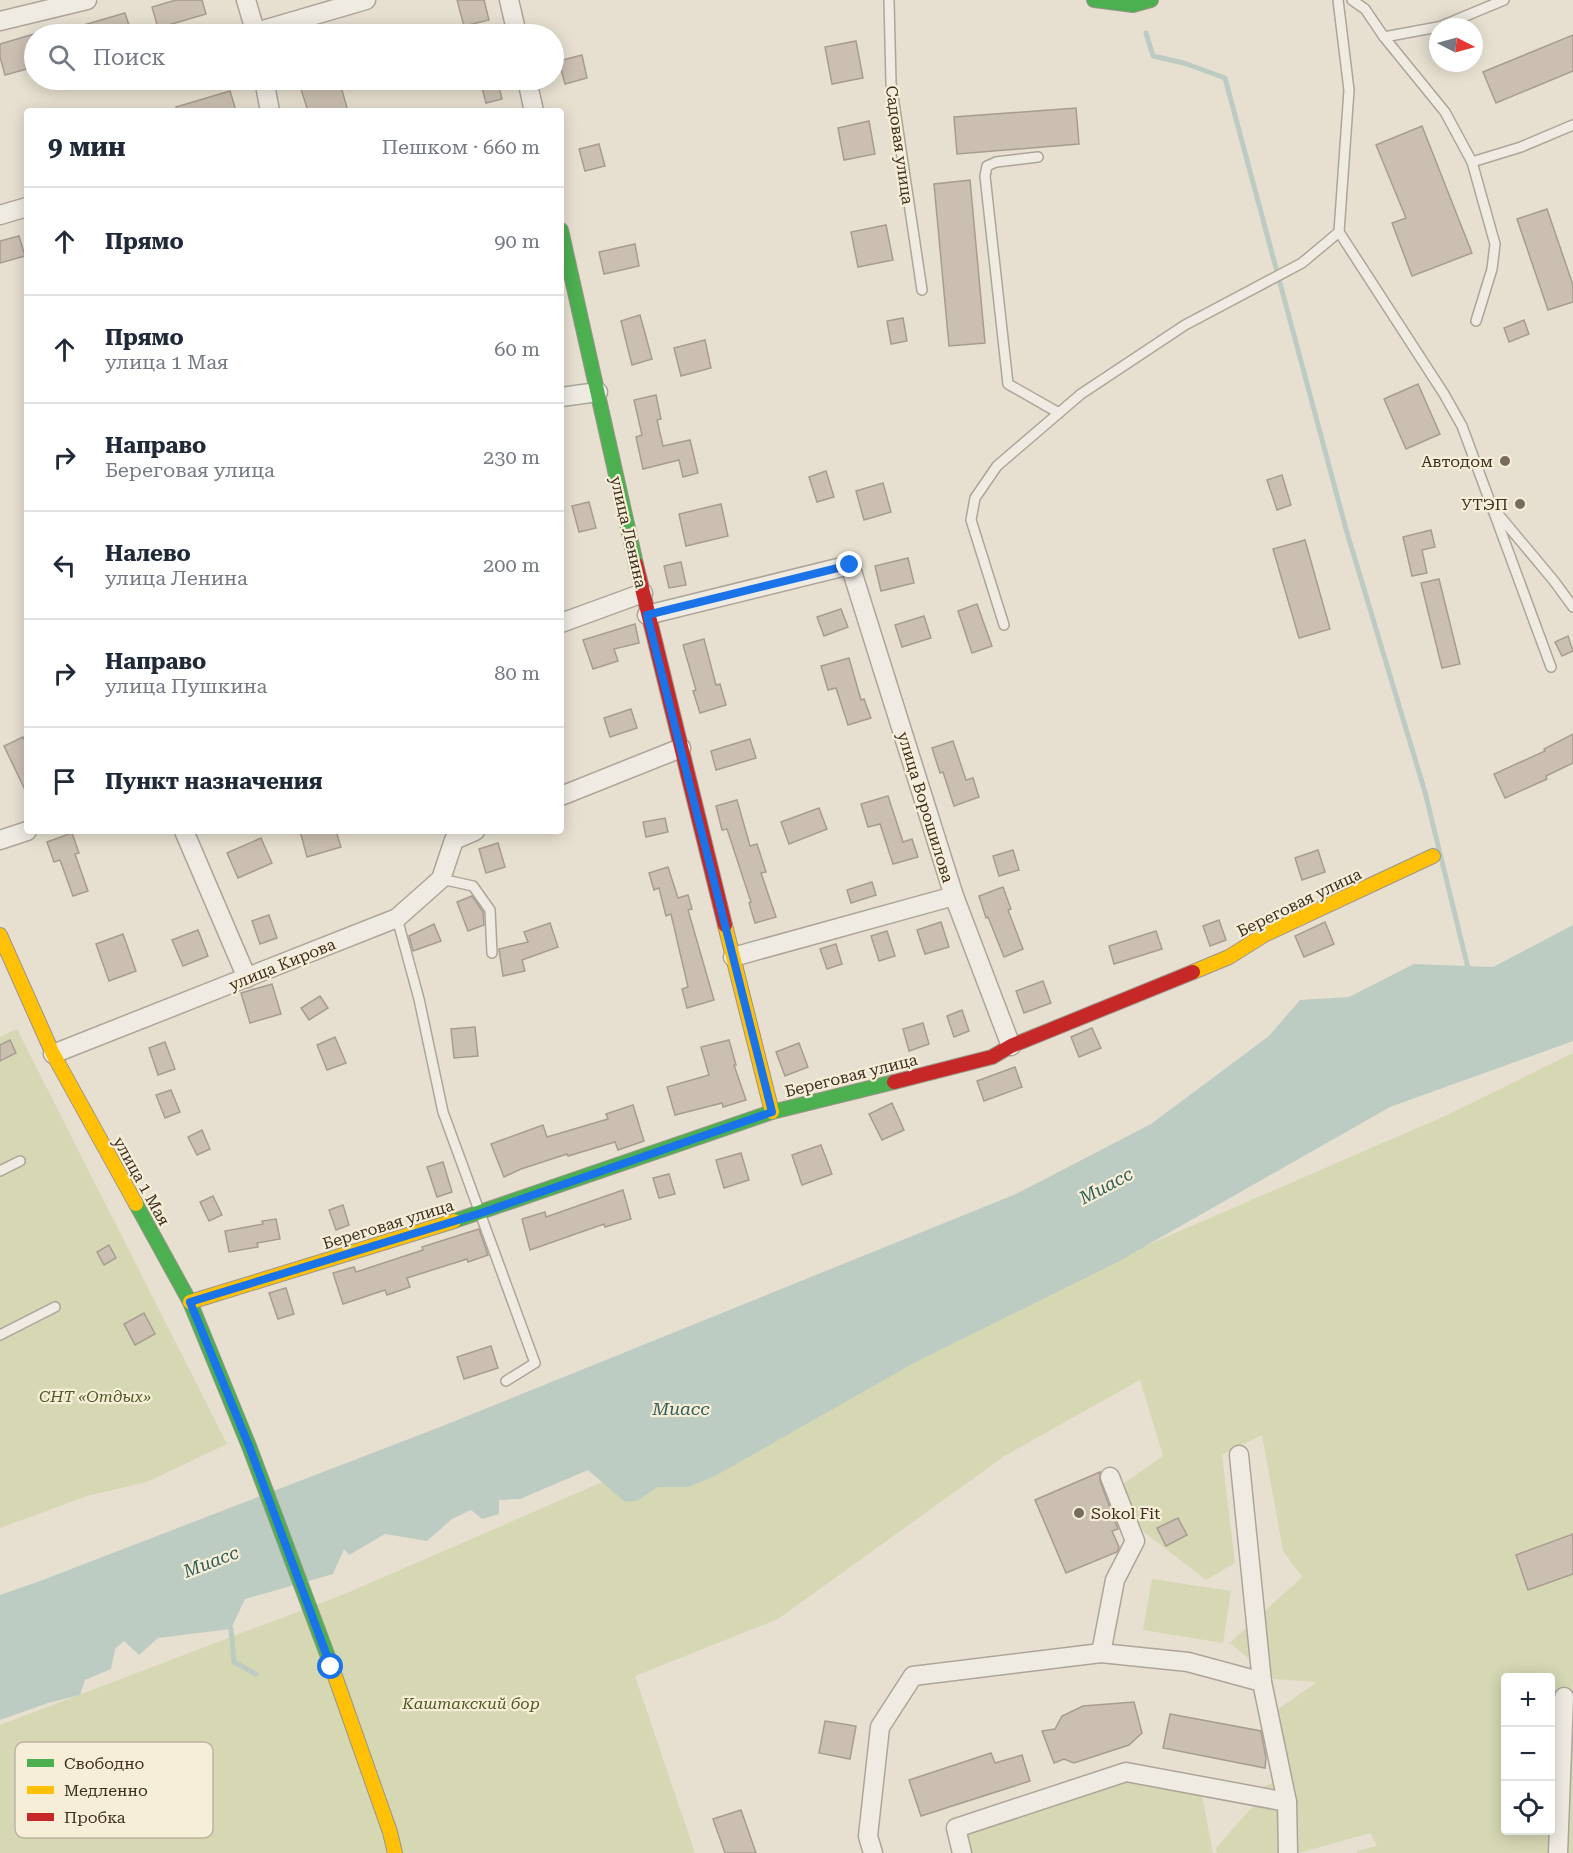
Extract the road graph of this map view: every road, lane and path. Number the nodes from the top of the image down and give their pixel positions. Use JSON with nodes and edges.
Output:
{"nodes":[{"id":1,"x":87,"y":0,"type":"edge"},
{"id":2,"x":246,"y":0,"type":"edge"},
{"id":3,"x":366,"y":0,"type":"edge"},
{"id":4,"x":509,"y":0,"type":"edge"},
{"id":5,"x":889,"y":0,"type":"edge"},
{"id":6,"x":1094,"y":0,"type":"edge"},
{"id":7,"x":1151,"y":0,"type":"edge"},
{"id":8,"x":1338,"y":0,"type":"edge"},
{"id":9,"x":1352,"y":0,"type":"edge"},
{"id":10,"x":1504,"y":0,"type":"edge"},
{"id":11,"x":1460,"y":18,"type":"edge"},
{"id":12,"x":0,"y":21,"type":"edge"},
{"id":13,"x":253,"y":24,"type":"edge"},
{"id":14,"x":286,"y":24,"type":"edge"},
{"id":15,"x":515,"y":24,"type":"edge"},
{"id":16,"x":1429,"y":29,"type":"edge"},
{"id":17,"x":1384,"y":37,"type":"junction"},
{"id":18,"x":266,"y":90,"type":"edge"},
{"id":19,"x":529,"y":90,"type":"edge"},
{"id":20,"x":269,"y":108,"type":"edge"},
{"id":21,"x":533,"y":108,"type":"edge"},
{"id":22,"x":1573,"y":125,"type":"edge"},
{"id":23,"x":1038,"y":157,"type":"dead end"},
{"id":24,"x":1472,"y":162,"type":"junction"},
{"id":25,"x":24,"y":208,"type":"edge"},
{"id":26,"x":0,"y":215,"type":"edge"},
{"id":27,"x":1339,"y":232,"type":"junction"},
{"id":28,"x":564,"y":243,"type":"edge"},
{"id":29,"x":922,"y":290,"type":"dead end"},
{"id":30,"x":1476,"y":321,"type":"dead end"},
{"id":31,"x":598,"y":392,"type":"junction"},
{"id":32,"x":564,"y":397,"type":"edge"},
{"id":33,"x":1059,"y":413,"type":"junction"},
{"id":34,"x":1492,"y":508,"type":"junction"},
{"id":35,"x":643,"y":593,"type":"junction"},
{"id":36,"x":1573,"y":607,"type":"edge"},
{"id":37,"x":647,"y":615,"type":"junction"},
{"id":38,"x":564,"y":622,"type":"edge"},
{"id":39,"x":1004,"y":625,"type":"dead end"},
{"id":40,"x":1551,"y":667,"type":"dead end"},
{"id":41,"x":681,"y":748,"type":"junction"},
{"id":42,"x":564,"y":795,"type":"edge"},
{"id":43,"x":24,"y":832,"type":"edge"},
{"id":44,"x":185,"y":834,"type":"edge"},
{"id":45,"x":468,"y":834,"type":"edge"},
{"id":46,"x":0,"y":840,"type":"edge"},
{"id":47,"x":1433,"y":856,"type":"dead end"},
{"id":48,"x":441,"y":879,"type":"junction"},
{"id":49,"x":954,"y":896,"type":"junction"},
{"id":50,"x":397,"y":918,"type":"junction"},
{"id":51,"x":0,"y":935,"type":"edge"},
{"id":52,"x":492,"y":953,"type":"dead end"},
{"id":53,"x":733,"y":957,"type":"junction"},
{"id":54,"x":247,"y":978,"type":"junction"},
{"id":55,"x":1011,"y":1046,"type":"junction"},
{"id":56,"x":53,"y":1054,"type":"junction"},
{"id":57,"x":772,"y":1112,"type":"junction"},
{"id":58,"x":20,"y":1161,"type":"dead end"},
{"id":59,"x":0,"y":1172,"type":"edge"},
{"id":60,"x":481,"y":1213,"type":"junction"},
{"id":61,"x":190,"y":1302,"type":"junction"},
{"id":62,"x":55,"y":1307,"type":"dead end"},
{"id":63,"x":0,"y":1335,"type":"edge"},
{"id":64,"x":506,"y":1381,"type":"dead end"},
{"id":65,"x":1239,"y":1455,"type":"dead end"},
{"id":66,"x":1110,"y":1477,"type":"dead end"},
{"id":67,"x":1101,"y":1653,"type":"junction"},
{"id":68,"x":1262,"y":1682,"type":"junction"},
{"id":69,"x":1564,"y":1698,"type":"dead end"},
{"id":70,"x":1287,"y":1802,"type":"junction"},
{"id":71,"x":395,"y":1853,"type":"edge"},
{"id":72,"x":873,"y":1853,"type":"edge"},
{"id":73,"x":962,"y":1853,"type":"edge"},
{"id":74,"x":1288,"y":1853,"type":"edge"},
{"id":75,"x":1558,"y":1853,"type":"edge"}],
"edges":[{"from":1,"to":12,"type":"street"},
{"from":2,"to":13,"type":"street"},
{"from":3,"to":14,"type":"street"},
{"from":4,"to":15,"type":"street"},
{"from":5,"to":29,"type":"lane","name":"Садовая улица"},
{"from":6,"to":7,"type":"street"},
{"from":8,"to":27,"type":"lane"},
{"from":9,"to":17,"type":"lane"},
{"from":10,"to":11,"type":"lane"},
{"from":16,"to":17,"type":"lane"},
{"from":17,"to":24,"type":"lane"},
{"from":18,"to":20,"type":"street"},
{"from":19,"to":21,"type":"street"},
{"from":22,"to":24,"type":"lane"},
{"from":23,"to":33,"type":"lane"},
{"from":24,"to":30,"type":"lane"},
{"from":25,"to":26,"type":"street"},
{"from":27,"to":33,"type":"lane"},
{"from":27,"to":34,"type":"lane"},
{"from":28,"to":31,"type":"street","name":"улица Ленина"},
{"from":31,"to":32,"type":"street"},
{"from":31,"to":35,"type":"street","name":"улица Ленина"},
{"from":33,"to":39,"type":"lane"},
{"from":34,"to":36,"type":"lane"},
{"from":34,"to":40,"type":"lane"},
{"from":35,"to":37,"type":"street","name":"улица Ленина"},
{"from":35,"to":38,"type":"street"},
{"from":37,"to":41,"type":"street","name":"улица Ленина"},
{"from":37,"to":49,"type":"street","name":"улица Ворошилова"},
{"from":41,"to":42,"type":"street"},
{"from":41,"to":53,"type":"street","name":"улица Ленина"},
{"from":43,"to":46,"type":"street"},
{"from":44,"to":54,"type":"street"},
{"from":45,"to":48,"type":"street"},
{"from":47,"to":55,"type":"street","name":"Береговая улица"},
{"from":48,"to":50,"type":"street","name":"улица Кирова"},
{"from":48,"to":52,"type":"lane"},
{"from":49,"to":53,"type":"street"},
{"from":49,"to":55,"type":"street","name":"улица Ворошилова"},
{"from":50,"to":54,"type":"street","name":"улица Кирова"},
{"from":50,"to":60,"type":"lane"},
{"from":51,"to":56,"type":"street","name":"улица 1 Мая"},
{"from":53,"to":57,"type":"street","name":"улица Ленина"},
{"from":54,"to":56,"type":"street","name":"улица Кирова"},
{"from":55,"to":57,"type":"street","name":"Береговая улица"},
{"from":56,"to":61,"type":"street","name":"улица 1 Мая"},
{"from":57,"to":60,"type":"street","name":"Береговая улица"},
{"from":58,"to":59,"type":"lane"},
{"from":60,"to":61,"type":"street","name":"Береговая улица"},
{"from":60,"to":64,"type":"lane"},
{"from":61,"to":71,"type":"street","name":"улица 1 Мая"},
{"from":62,"to":63,"type":"lane"},
{"from":65,"to":68,"type":"street"},
{"from":66,"to":67,"type":"street"},
{"from":67,"to":68,"type":"street"},
{"from":67,"to":72,"type":"street"},
{"from":68,"to":70,"type":"street"},
{"from":69,"to":75,"type":"street"},
{"from":70,"to":73,"type":"street"},
{"from":70,"to":74,"type":"street"}]}
